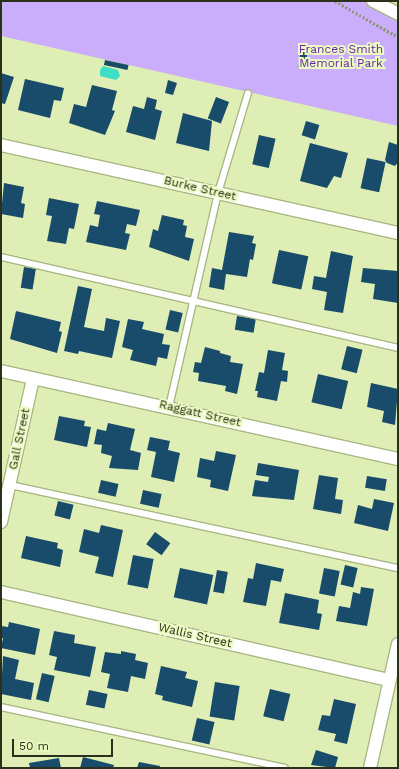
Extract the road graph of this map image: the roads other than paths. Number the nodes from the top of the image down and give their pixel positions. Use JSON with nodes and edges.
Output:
{"nodes":[{"id":1,"x":373,"y":1,"type":"edge"},
{"id":2,"x":398,"y":14,"type":"edge"},
{"id":3,"x":248,"y":93,"type":"dead end"},
{"id":4,"x":1,"y":145,"type":"edge"},
{"id":5,"x":218,"y":193,"type":"junction"},
{"id":6,"x":398,"y":233,"type":"edge"},
{"id":7,"x":1,"y":257,"type":"edge"},
{"id":8,"x":194,"y":302,"type":"junction"},
{"id":9,"x":398,"y":348,"type":"edge"},
{"id":10,"x":1,"y":371,"type":"edge"},
{"id":11,"x":33,"y":379,"type":"junction"},
{"id":12,"x":169,"y":407,"type":"junction"},
{"id":13,"x":398,"y":459,"type":"edge"},
{"id":14,"x":10,"y":485,"type":"junction"},
{"id":15,"x":1,"y":522,"type":"edge"},
{"id":16,"x":398,"y":568,"type":"edge"},
{"id":17,"x":1,"y":592,"type":"edge"},
{"id":18,"x":398,"y":644,"type":"edge"},
{"id":19,"x":389,"y":680,"type":"junction"},
{"id":20,"x":1,"y":707,"type":"edge"},
{"id":21,"x":285,"y":768,"type":"edge"},
{"id":22,"x":370,"y":768,"type":"edge"}],
"edges":[{"from":1,"to":2,"type":"street"},
{"from":3,"to":5,"type":"lane"},
{"from":4,"to":5,"type":"street","name":"Burke Street"},
{"from":5,"to":6,"type":"street","name":"Burke Street"},
{"from":5,"to":8,"type":"lane"},
{"from":7,"to":8,"type":"lane"},
{"from":8,"to":9,"type":"lane"},
{"from":8,"to":12,"type":"lane"},
{"from":10,"to":11,"type":"street","name":"Raggatt Street"},
{"from":11,"to":12,"type":"street","name":"Raggatt Street"},
{"from":11,"to":14,"type":"street","name":"Gall Street"},
{"from":12,"to":13,"type":"street","name":"Raggatt Street"},
{"from":14,"to":15,"type":"street","name":"Gall Street"},
{"from":14,"to":16,"type":"lane"},
{"from":17,"to":19,"type":"street","name":"Wallis Street"},
{"from":18,"to":19,"type":"street"},
{"from":19,"to":22,"type":"street"},
{"from":20,"to":21,"type":"lane"}]}
